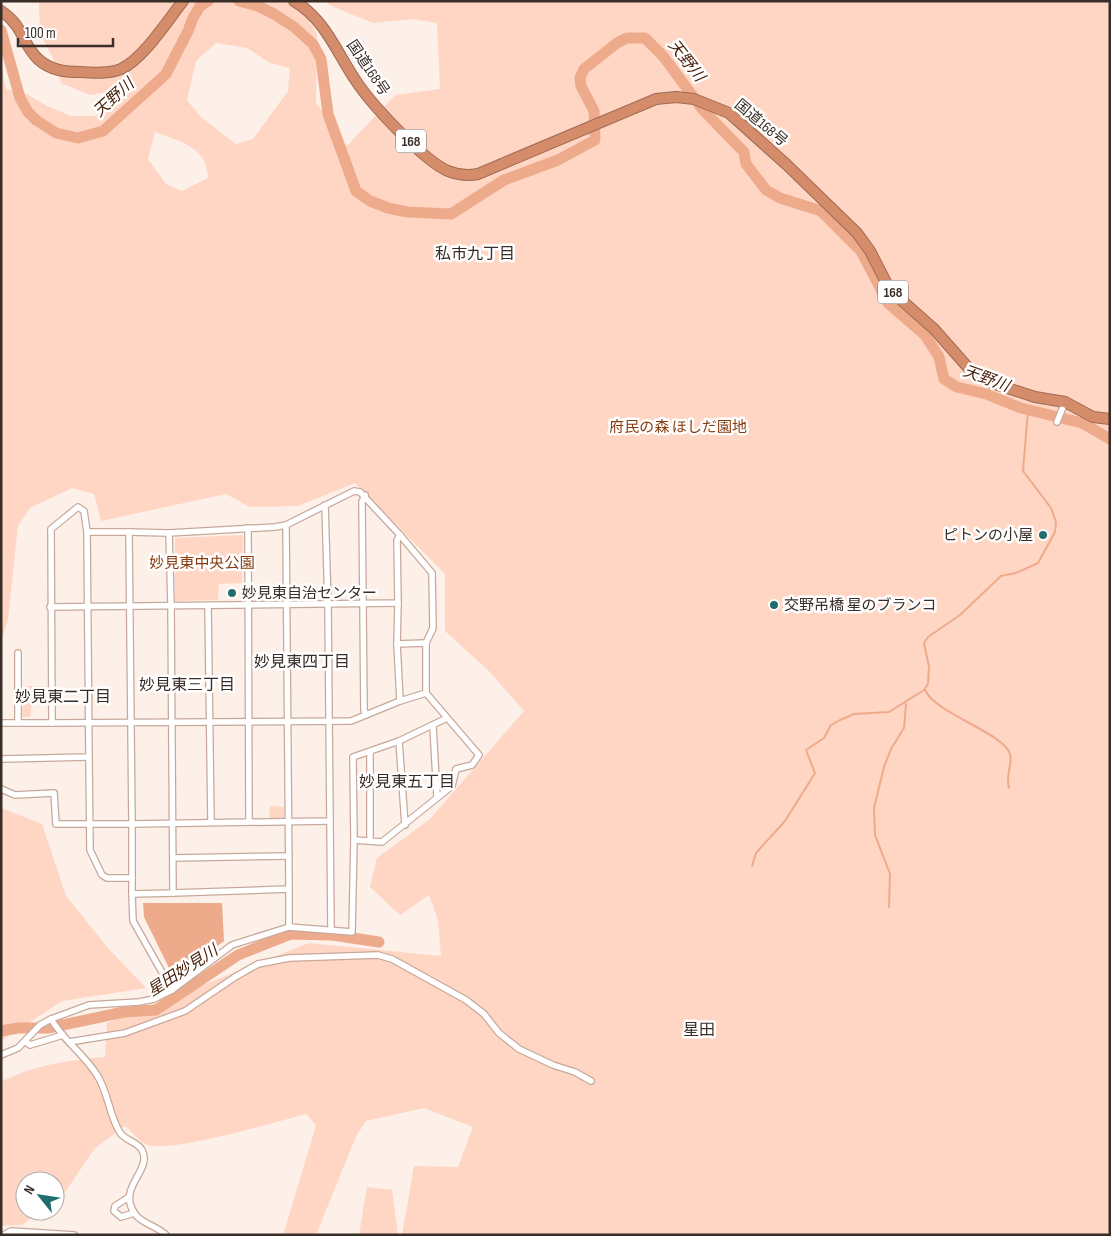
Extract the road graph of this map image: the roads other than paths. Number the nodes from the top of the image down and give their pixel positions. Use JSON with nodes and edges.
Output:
{"nodes":[{"id":1,"x":183,"y":1,"type":"edge"},
{"id":2,"x":294,"y":1,"type":"edge"},
{"id":3,"x":1,"y":11,"type":"edge"},
{"id":4,"x":1064,"y":404,"type":"junction"},
{"id":5,"x":1110,"y":419,"type":"edge"},
{"id":6,"x":1057,"y":422,"type":"dead end"},
{"id":7,"x":365,"y":495,"type":"junction"},
{"id":8,"x":325,"y":505,"type":"junction"},
{"id":9,"x":286,"y":525,"type":"junction"},
{"id":10,"x":248,"y":528,"type":"junction"},
{"id":11,"x":88,"y":532,"type":"junction"},
{"id":12,"x":129,"y":532,"type":"junction"},
{"id":13,"x":169,"y":533,"type":"junction"},
{"id":14,"x":400,"y":535,"type":"junction"},
{"id":15,"x":398,"y":603,"type":"junction"},
{"id":16,"x":363,"y":604,"type":"junction"},
{"id":17,"x":172,"y":605,"type":"junction"},
{"id":18,"x":247,"y":605,"type":"junction"},
{"id":19,"x":287,"y":605,"type":"junction"},
{"id":20,"x":328,"y":605,"type":"junction"},
{"id":21,"x":129,"y":606,"type":"junction"},
{"id":22,"x":208,"y":606,"type":"junction"},
{"id":23,"x":50,"y":607,"type":"junction"},
{"id":24,"x":88,"y":607,"type":"junction"},
{"id":25,"x":426,"y":643,"type":"junction"},
{"id":26,"x":397,"y":644,"type":"junction"},
{"id":27,"x":18,"y":653,"type":"dead end"},
{"id":28,"x":426,"y":693,"type":"junction"},
{"id":29,"x":400,"y":701,"type":"junction"},
{"id":30,"x":366,"y":715,"type":"junction"},
{"id":31,"x":447,"y":718,"type":"junction"},
{"id":32,"x":249,"y":721,"type":"junction"},
{"id":33,"x":18,"y":722,"type":"junction"},
{"id":34,"x":132,"y":722,"type":"junction"},
{"id":35,"x":171,"y":722,"type":"junction"},
{"id":36,"x":210,"y":722,"type":"junction"},
{"id":37,"x":287,"y":722,"type":"junction"},
{"id":38,"x":329,"y":722,"type":"junction"},
{"id":39,"x":1,"y":723,"type":"edge"},
{"id":40,"x":52,"y":723,"type":"junction"},
{"id":41,"x":90,"y":723,"type":"junction"},
{"id":42,"x":433,"y":726,"type":"junction"},
{"id":43,"x":399,"y":741,"type":"junction"},
{"id":44,"x":370,"y":752,"type":"junction"},
{"id":45,"x":89,"y":757,"type":"junction"},
{"id":46,"x":1,"y":759,"type":"edge"},
{"id":47,"x":1,"y":789,"type":"edge"},
{"id":48,"x":436,"y":797,"type":"junction"},
{"id":49,"x":211,"y":821,"type":"junction"},
{"id":50,"x":330,"y":821,"type":"junction"},
{"id":51,"x":90,"y":822,"type":"junction"},
{"id":52,"x":249,"y":822,"type":"junction"},
{"id":53,"x":290,"y":822,"type":"junction"},
{"id":54,"x":172,"y":823,"type":"junction"},
{"id":55,"x":132,"y":824,"type":"junction"},
{"id":56,"x":405,"y":825,"type":"junction"},
{"id":57,"x":354,"y":840,"type":"junction"},
{"id":58,"x":370,"y":841,"type":"junction"},
{"id":59,"x":289,"y":856,"type":"junction"},
{"id":60,"x":172,"y":858,"type":"junction"},
{"id":61,"x":132,"y":878,"type":"junction"},
{"id":62,"x":289,"y":889,"type":"junction"},
{"id":63,"x":173,"y":893,"type":"junction"},
{"id":64,"x":132,"y":894,"type":"junction"},
{"id":65,"x":289,"y":927,"type":"junction"},
{"id":66,"x":331,"y":930,"type":"junction"},
{"id":67,"x":172,"y":990,"type":"junction"},
{"id":68,"x":52,"y":1022,"type":"junction"},
{"id":69,"x":61,"y":1033,"type":"junction"},
{"id":70,"x":26,"y":1042,"type":"junction"},
{"id":71,"x":69,"y":1042,"type":"junction"},
{"id":72,"x":1,"y":1055,"type":"edge"},
{"id":73,"x":591,"y":1081,"type":"dead end"},
{"id":74,"x":129,"y":1197,"type":"junction"},
{"id":75,"x":134,"y":1213,"type":"junction"},
{"id":76,"x":43,"y":1234,"type":"edge"},
{"id":77,"x":4,"y":1235,"type":"edge"},
{"id":78,"x":74,"y":1235,"type":"edge"},
{"id":79,"x":166,"y":1235,"type":"edge"}],
"edges":[{"from":1,"to":3,"type":"highway"},
{"from":2,"to":4,"type":"highway","name":"国道168号","number":"168"},
{"from":4,"to":5,"type":"highway","name":"国道168号","number":"168"},
{"from":4,"to":6,"type":"street"},
{"from":7,"to":8,"type":"street"},
{"from":7,"to":14,"type":"street"},
{"from":7,"to":16,"type":"street"},
{"from":8,"to":9,"type":"street"},
{"from":8,"to":20,"type":"street"},
{"from":9,"to":10,"type":"street"},
{"from":9,"to":19,"type":"street"},
{"from":10,"to":13,"type":"street"},
{"from":10,"to":18,"type":"street"},
{"from":11,"to":12,"type":"street"},
{"from":11,"to":23,"type":"street"},
{"from":11,"to":24,"type":"street"},
{"from":12,"to":13,"type":"street"},
{"from":12,"to":21,"type":"street"},
{"from":13,"to":17,"type":"street"},
{"from":14,"to":15,"type":"street"},
{"from":14,"to":25,"type":"street"},
{"from":15,"to":16,"type":"street"},
{"from":15,"to":26,"type":"street"},
{"from":16,"to":20,"type":"street"},
{"from":16,"to":30,"type":"street"},
{"from":17,"to":21,"type":"street"},
{"from":17,"to":22,"type":"street"},
{"from":17,"to":35,"type":"street"},
{"from":18,"to":19,"type":"street"},
{"from":18,"to":22,"type":"street"},
{"from":18,"to":32,"type":"street"},
{"from":19,"to":20,"type":"street"},
{"from":19,"to":37,"type":"street"},
{"from":20,"to":38,"type":"street"},
{"from":21,"to":24,"type":"street"},
{"from":21,"to":34,"type":"street"},
{"from":22,"to":36,"type":"street"},
{"from":23,"to":24,"type":"street"},
{"from":23,"to":40,"type":"street"},
{"from":24,"to":41,"type":"street"},
{"from":25,"to":26,"type":"street"},
{"from":25,"to":28,"type":"street"},
{"from":26,"to":29,"type":"street"},
{"from":27,"to":33,"type":"street"},
{"from":28,"to":29,"type":"street"},
{"from":28,"to":31,"type":"street"},
{"from":29,"to":30,"type":"street"},
{"from":30,"to":38,"type":"street"},
{"from":31,"to":42,"type":"street"},
{"from":31,"to":48,"type":"street"},
{"from":32,"to":36,"type":"street"},
{"from":32,"to":37,"type":"street"},
{"from":32,"to":52,"type":"street"},
{"from":33,"to":39,"type":"street"},
{"from":33,"to":40,"type":"street"},
{"from":34,"to":35,"type":"street"},
{"from":34,"to":41,"type":"street"},
{"from":34,"to":55,"type":"street"},
{"from":35,"to":36,"type":"street"},
{"from":35,"to":54,"type":"street"},
{"from":36,"to":49,"type":"street"},
{"from":37,"to":38,"type":"street"},
{"from":37,"to":53,"type":"street"},
{"from":38,"to":50,"type":"street"},
{"from":40,"to":41,"type":"street"},
{"from":41,"to":45,"type":"street"},
{"from":42,"to":43,"type":"street"},
{"from":42,"to":48,"type":"street"},
{"from":43,"to":44,"type":"street"},
{"from":43,"to":56,"type":"street"},
{"from":44,"to":57,"type":"street"},
{"from":44,"to":58,"type":"street"},
{"from":45,"to":46,"type":"street"},
{"from":45,"to":51,"type":"street"},
{"from":47,"to":51,"type":"street"},
{"from":48,"to":56,"type":"street"},
{"from":49,"to":52,"type":"street"},
{"from":49,"to":54,"type":"street"},
{"from":50,"to":53,"type":"street"},
{"from":50,"to":66,"type":"street"},
{"from":51,"to":55,"type":"street"},
{"from":51,"to":61,"type":"street"},
{"from":52,"to":53,"type":"street"},
{"from":53,"to":59,"type":"street"},
{"from":54,"to":55,"type":"street"},
{"from":54,"to":60,"type":"street"},
{"from":55,"to":61,"type":"street"},
{"from":56,"to":58,"type":"street"},
{"from":57,"to":58,"type":"street"},
{"from":57,"to":66,"type":"street"},
{"from":59,"to":60,"type":"street"},
{"from":59,"to":62,"type":"street"},
{"from":60,"to":63,"type":"street"},
{"from":61,"to":64,"type":"street"},
{"from":62,"to":63,"type":"street"},
{"from":62,"to":65,"type":"street"},
{"from":63,"to":64,"type":"street"},
{"from":64,"to":67,"type":"street"},
{"from":65,"to":66,"type":"street"},
{"from":65,"to":67,"type":"street"},
{"from":67,"to":68,"type":"street"},
{"from":68,"to":69,"type":"street"},
{"from":68,"to":70,"type":"street"},
{"from":69,"to":70,"type":"street"},
{"from":69,"to":71,"type":"street"},
{"from":70,"to":72,"type":"street"},
{"from":71,"to":73,"type":"street"},
{"from":71,"to":74,"type":"street"},
{"from":74,"to":75,"type":"street"},
{"from":74,"to":75,"type":"street"},
{"from":75,"to":79,"type":"street"},
{"from":76,"to":77,"type":"street"},
{"from":76,"to":78,"type":"street"}]}
